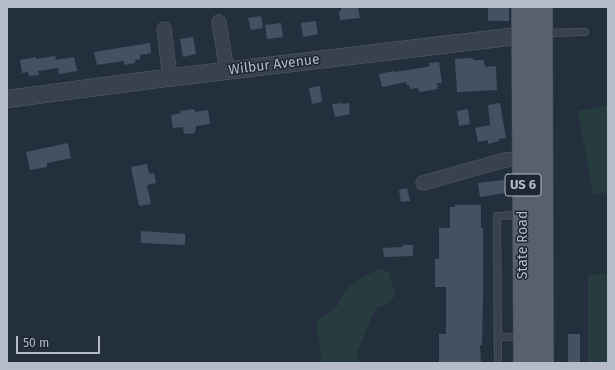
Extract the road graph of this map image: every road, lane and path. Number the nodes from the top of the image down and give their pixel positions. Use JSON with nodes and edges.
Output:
{"nodes":[{"id":1,"x":522,"y":7,"type":"edge"},
{"id":2,"x":542,"y":7,"type":"edge"},
{"id":3,"x":220,"y":22,"type":"dead end"},
{"id":4,"x":164,"y":29,"type":"dead end"},
{"id":5,"x":585,"y":32,"type":"dead end"},
{"id":6,"x":532,"y":34,"type":"junction"},
{"id":7,"x":227,"y":71,"type":"junction"},
{"id":8,"x":170,"y":77,"type":"junction"},
{"id":9,"x":7,"y":99,"type":"edge"},
{"id":10,"x":523,"y":158,"type":"junction"},
{"id":11,"x":424,"y":183,"type":"dead end"},
{"id":12,"x":523,"y":215,"type":"junction"},
{"id":13,"x":498,"y":337,"type":"junction"},
{"id":14,"x":524,"y":337,"type":"junction"},
{"id":15,"x":498,"y":363,"type":"edge"},
{"id":16,"x":524,"y":363,"type":"edge"},
{"id":17,"x":543,"y":363,"type":"edge"}],
"edges":[{"from":1,"to":6,"type":"main road","name":"State Road","number":"US 6"},
{"from":2,"to":6,"type":"main road","name":"State Road","number":"US 6"},
{"from":3,"to":7,"type":"street"},
{"from":4,"to":8,"type":"street"},
{"from":5,"to":6,"type":"lane"},
{"from":6,"to":7,"type":"street","name":"Wilbur Avenue"},
{"from":6,"to":10,"type":"main road","name":"State Road","number":"US 6"},
{"from":6,"to":17,"type":"main road","name":"State Road","number":"US 6"},
{"from":7,"to":8,"type":"street","name":"Wilbur Avenue"},
{"from":8,"to":9,"type":"street","name":"Wilbur Avenue"},
{"from":10,"to":11,"type":"street"},
{"from":10,"to":12,"type":"main road","name":"State Road","number":"US 6"},
{"from":12,"to":13,"type":"lane"},
{"from":12,"to":14,"type":"main road","name":"State Road","number":"US 6"},
{"from":13,"to":14,"type":"lane"},
{"from":13,"to":15,"type":"lane"},
{"from":14,"to":16,"type":"main road","name":"State Road","number":"US 6"}]}
